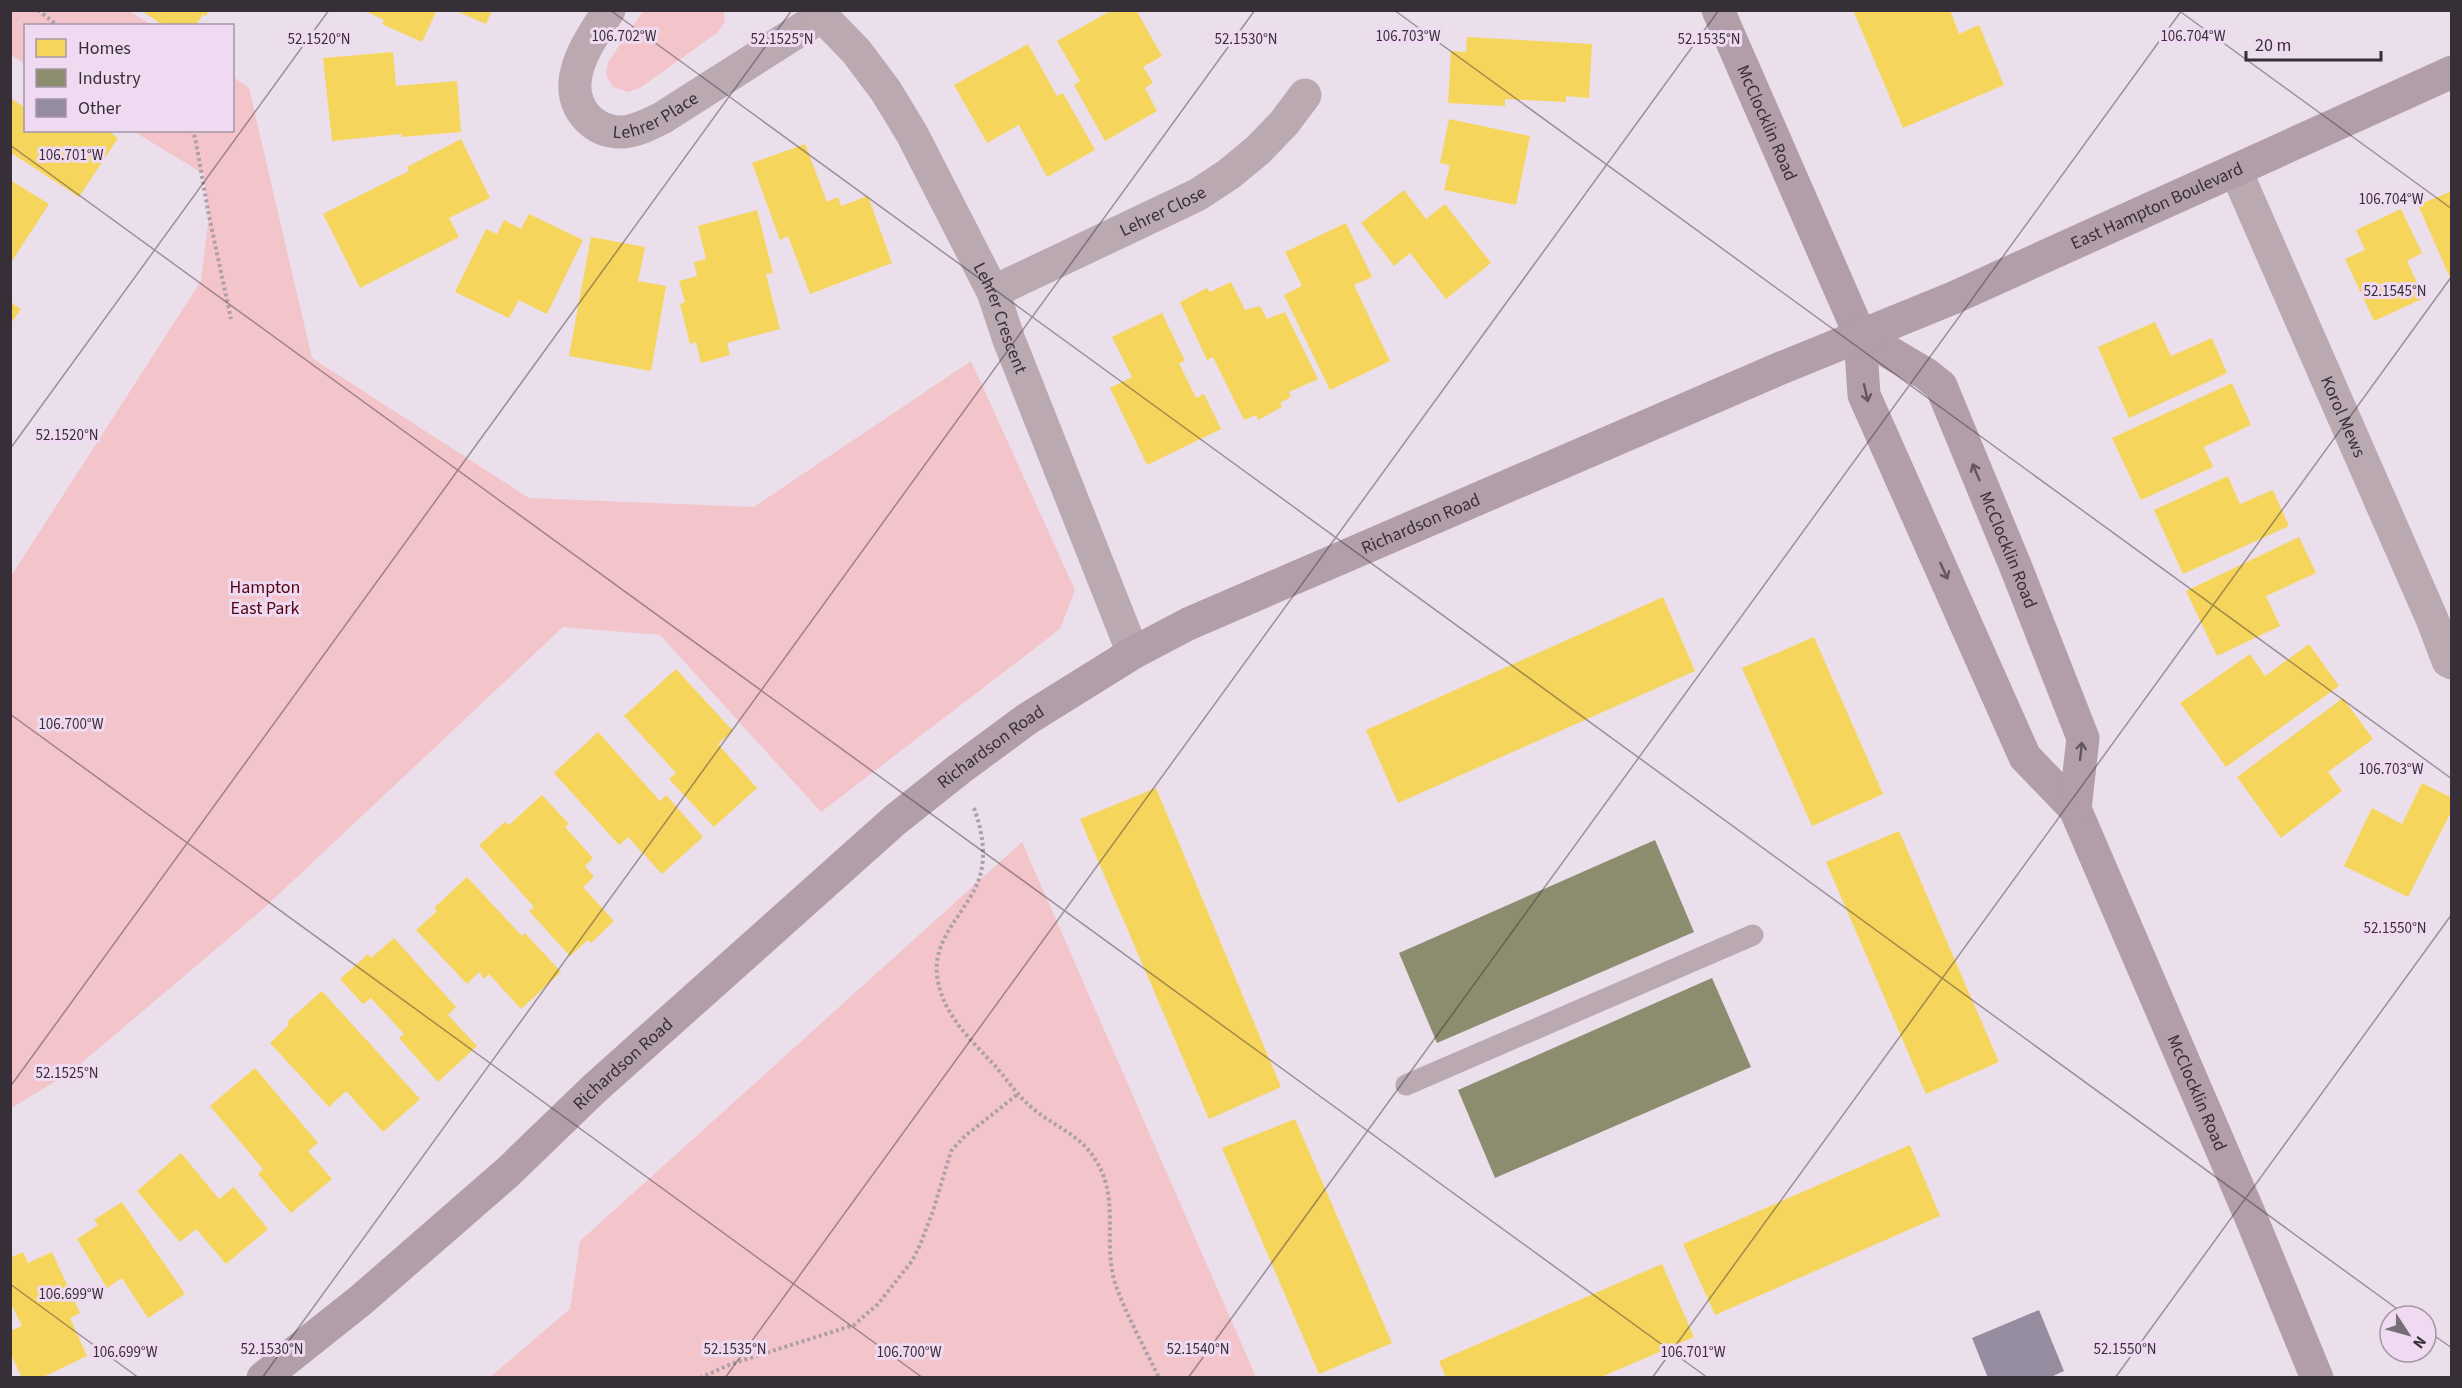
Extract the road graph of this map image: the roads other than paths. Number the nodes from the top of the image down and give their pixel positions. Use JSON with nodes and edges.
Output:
{"nodes":[{"id":1,"x":609,"y":10,"type":"edge"},
{"id":2,"x":1718,"y":10,"type":"edge"},
{"id":3,"x":819,"y":14,"type":"edge"},
{"id":4,"x":2451,"y":72,"type":"edge"},
{"id":5,"x":1305,"y":95,"type":"dead end"},
{"id":6,"x":2236,"y":171,"type":"junction"},
{"id":7,"x":993,"y":292,"type":"junction"},
{"id":8,"x":1860,"y":335,"type":"junction"},
{"id":9,"x":1133,"y":653,"type":"junction"},
{"id":10,"x":2451,"y":663,"type":"edge"},
{"id":11,"x":2075,"y":809,"type":"junction"},
{"id":12,"x":1753,"y":935,"type":"dead end"},
{"id":13,"x":1406,"y":1085,"type":"dead end"},
{"id":14,"x":263,"y":1377,"type":"edge"},
{"id":15,"x":2317,"y":1377,"type":"edge"}],
"edges":[{"from":1,"to":3,"type":"street","name":"Lehrer Place"},
{"from":2,"to":8,"type":"street","name":"McClocklin Road"},
{"from":3,"to":7,"type":"street","name":"Lehrer Crescent"},
{"from":4,"to":6,"type":"street","name":"East Hampton Boulevard"},
{"from":5,"to":7,"type":"street","name":"Lehrer Close"},
{"from":6,"to":8,"type":"street","name":"East Hampton Boulevard"},
{"from":6,"to":10,"type":"street","name":"Korol Mews"},
{"from":7,"to":9,"type":"street","name":"Lehrer Crescent"},
{"from":8,"to":9,"type":"street","name":"Richardson Road"},
{"from":8,"to":11,"type":"street","name":"McClocklin Road","one_way":true},
{"from":11,"to":8,"type":"street","name":"McClocklin Road","one_way":true},
{"from":9,"to":14,"type":"street","name":"Richardson Road"},
{"from":11,"to":15,"type":"street","name":"McClocklin Road"},
{"from":12,"to":13,"type":"lane"}]}
